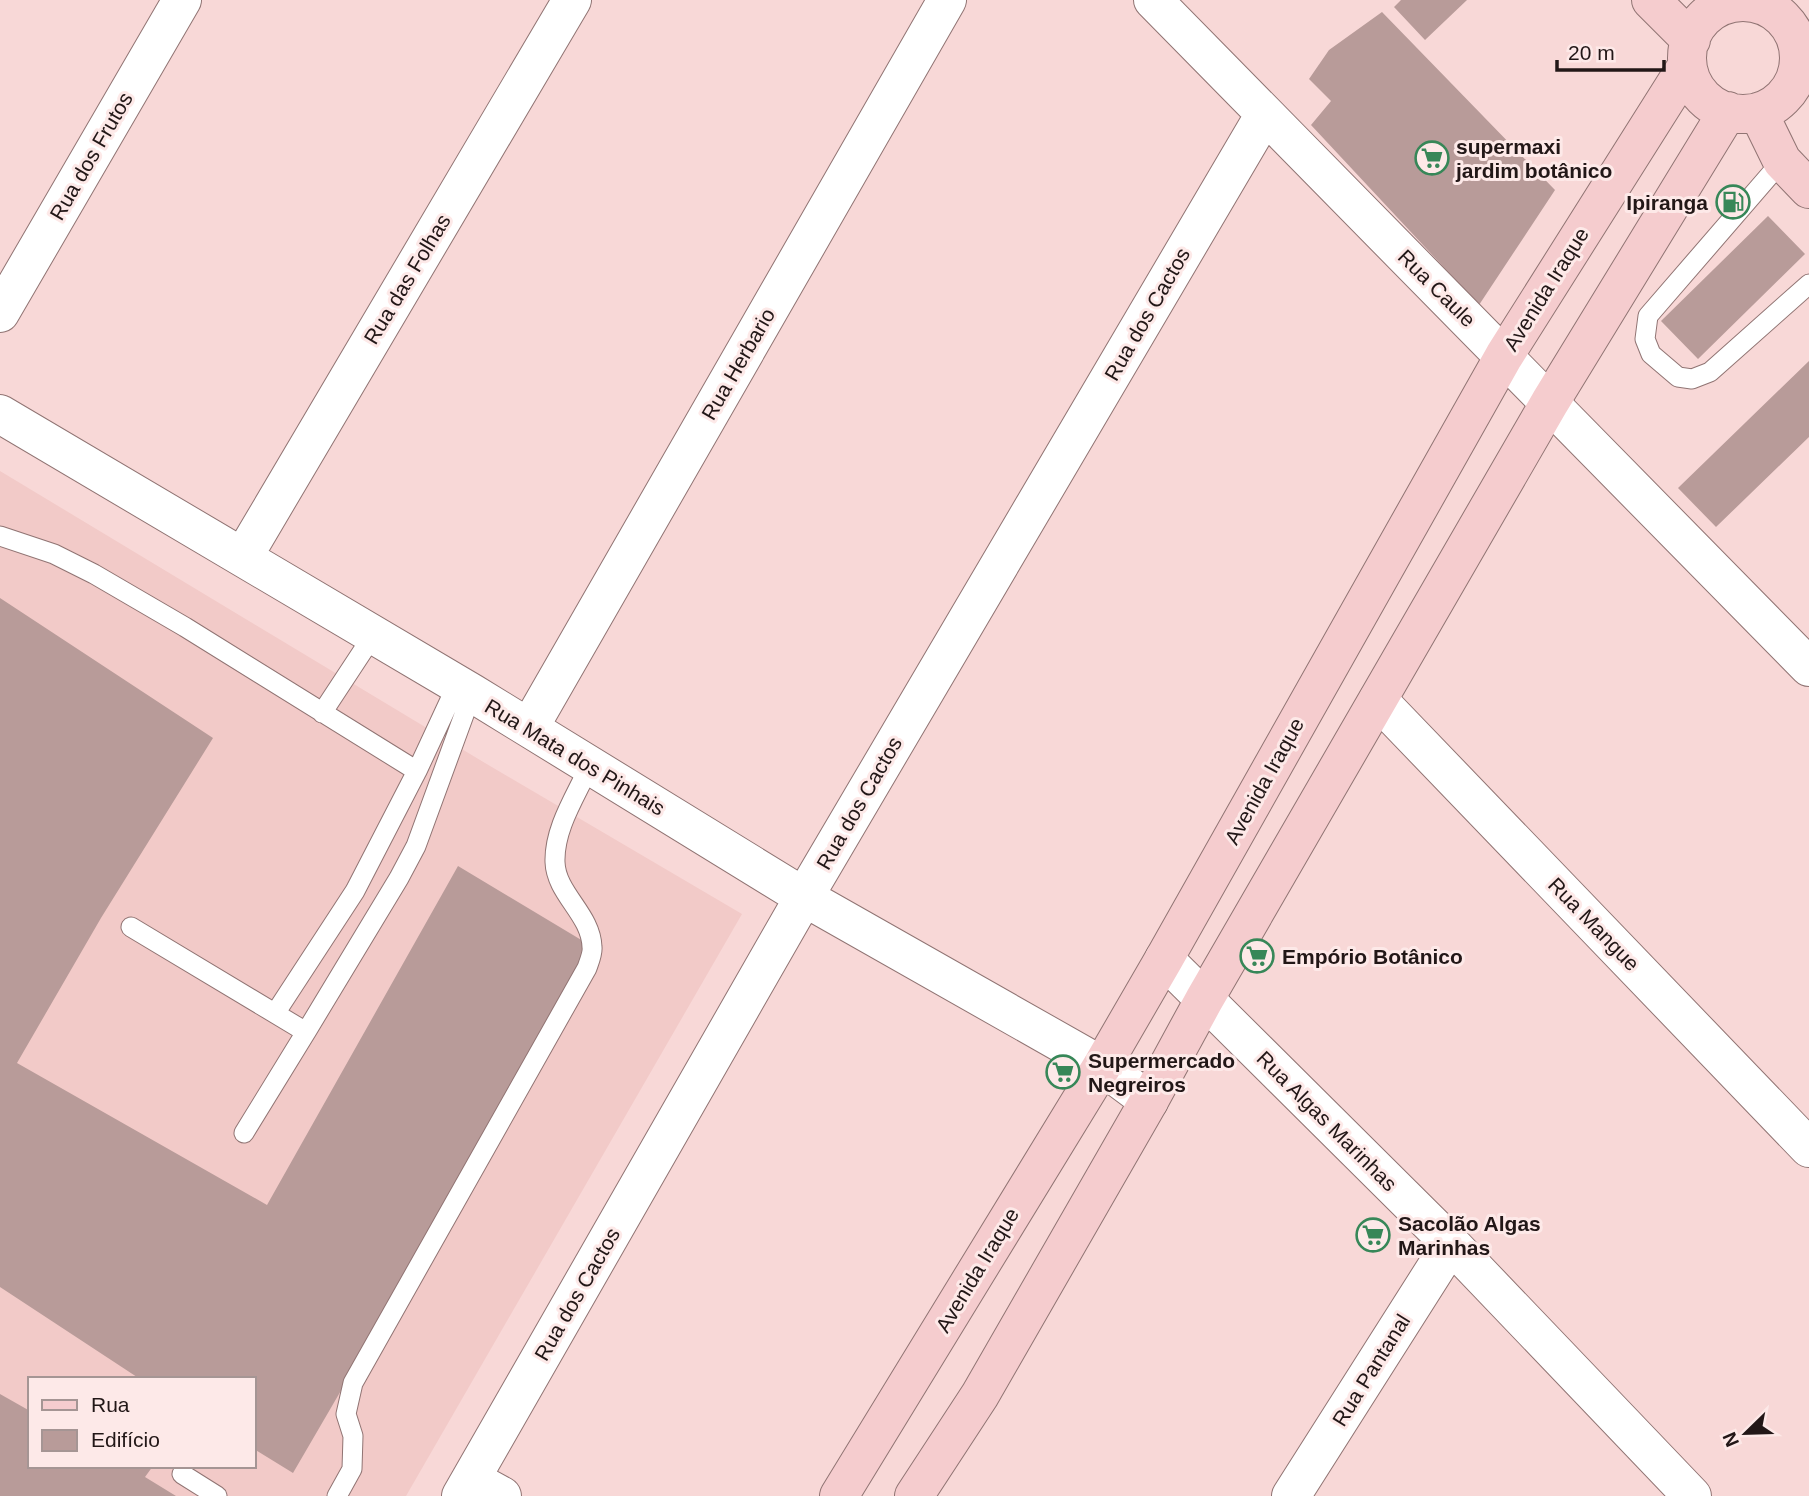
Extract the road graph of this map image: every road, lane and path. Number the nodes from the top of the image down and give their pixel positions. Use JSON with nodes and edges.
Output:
{"nodes":[{"id":1,"x":182,"y":0,"type":"edge"},
{"id":2,"x":572,"y":0,"type":"edge"},
{"id":3,"x":947,"y":0,"type":"edge"},
{"id":4,"x":1153,"y":0,"type":"edge"},
{"id":5,"x":1651,"y":0,"type":"edge"},
{"id":6,"x":1749,"y":3,"type":"edge"},
{"id":7,"x":1802,"y":51,"type":"edge"},
{"id":8,"x":1689,"y":53,"type":"junction"},
{"id":9,"x":1743,"y":112,"type":"junction"},
{"id":10,"x":1265,"y":114,"type":"junction"},
{"id":11,"x":1782,"y":161,"type":"junction"},
{"id":12,"x":1809,"y":189,"type":"edge"},
{"id":13,"x":1809,"y":284,"type":"edge"},
{"id":14,"x":0,"y":313,"type":"edge"},
{"id":15,"x":1504,"y":355,"type":"junction"},
{"id":16,"x":1550,"y":402,"type":"junction"},
{"id":17,"x":0,"y":414,"type":"edge"},
{"id":18,"x":0,"y":536,"type":"edge"},
{"id":19,"x":243,"y":557,"type":"junction"},
{"id":20,"x":372,"y":637,"type":"junction"},
{"id":21,"x":1809,"y":667,"type":"edge"},
{"id":22,"x":464,"y":689,"type":"junction"},
{"id":23,"x":1378,"y":700,"type":"junction"},
{"id":24,"x":322,"y":713,"type":"junction"},
{"id":25,"x":528,"y":728,"type":"junction"},
{"id":26,"x":590,"y":765,"type":"junction"},
{"id":27,"x":417,"y":771,"type":"junction"},
{"id":28,"x":804,"y":897,"type":"junction"},
{"id":29,"x":131,"y":927,"type":"dead end"},
{"id":30,"x":1164,"y":959,"type":"junction"},
{"id":31,"x":1204,"y":1000,"type":"junction"},
{"id":32,"x":276,"y":1012,"type":"junction"},
{"id":33,"x":306,"y":1032,"type":"junction"},
{"id":34,"x":1102,"y":1066,"type":"junction"},
{"id":35,"x":1149,"y":1101,"type":"junction"},
{"id":36,"x":244,"y":1133,"type":"dead end"},
{"id":37,"x":1809,"y":1148,"type":"edge"},
{"id":38,"x":1451,"y":1244,"type":"junction"},
{"id":39,"x":182,"y":1474,"type":"dead end"},
{"id":40,"x":478,"y":1490,"type":"edge"},
{"id":41,"x":217,"y":1496,"type":"edge"},
{"id":42,"x":337,"y":1496,"type":"edge"},
{"id":43,"x":839,"y":1496,"type":"edge"},
{"id":44,"x":914,"y":1496,"type":"edge"},
{"id":45,"x":1291,"y":1496,"type":"edge"},
{"id":46,"x":1692,"y":1496,"type":"edge"}],
"edges":[{"from":1,"to":14,"type":"street","name":"Rua dos Frutos"},
{"from":2,"to":19,"type":"street","name":"Rua das Folhas"},
{"from":3,"to":25,"type":"street","name":"Rua Herbario"},
{"from":4,"to":10,"type":"street","name":"Rua Caule"},
{"from":5,"to":8,"type":"street"},
{"from":6,"to":7,"type":"street"},
{"from":6,"to":8,"type":"street"},
{"from":7,"to":9,"type":"street"},
{"from":8,"to":9,"type":"street"},
{"from":8,"to":15,"type":"street","name":"Avenida Iraque"},
{"from":9,"to":11,"type":"street"},
{"from":9,"to":16,"type":"street"},
{"from":10,"to":15,"type":"street","name":"Rua Caule"},
{"from":10,"to":28,"type":"street","name":"Rua dos Cactos"},
{"from":11,"to":12,"type":"street"},
{"from":11,"to":13,"type":"lane"},
{"from":15,"to":16,"type":"street","name":"Rua Caule"},
{"from":15,"to":30,"type":"street","name":"Avenida Iraque"},
{"from":16,"to":21,"type":"street","name":"Rua Caule"},
{"from":16,"to":23,"type":"street"},
{"from":17,"to":19,"type":"street","name":"Rua Mata dos Pinhais"},
{"from":18,"to":24,"type":"lane"},
{"from":19,"to":20,"type":"street","name":"Rua Mata dos Pinhais"},
{"from":20,"to":22,"type":"street","name":"Rua Mata dos Pinhais"},
{"from":20,"to":24,"type":"lane"},
{"from":22,"to":25,"type":"street","name":"Rua Mata dos Pinhais"},
{"from":22,"to":27,"type":"lane"},
{"from":22,"to":33,"type":"lane"},
{"from":23,"to":31,"type":"street"},
{"from":23,"to":37,"type":"street","name":"Rua Mangue"},
{"from":24,"to":27,"type":"lane"},
{"from":25,"to":26,"type":"street","name":"Rua Mata dos Pinhais"},
{"from":26,"to":28,"type":"street","name":"Rua Mata dos Pinhais"},
{"from":26,"to":42,"type":"lane"},
{"from":27,"to":32,"type":"lane"},
{"from":28,"to":34,"type":"street","name":"Rua Mata dos Pinhais"},
{"from":28,"to":40,"type":"street","name":"Rua dos Cactos"},
{"from":29,"to":32,"type":"lane"},
{"from":30,"to":31,"type":"street","name":"Rua Algas Marinhas"},
{"from":30,"to":34,"type":"street","name":"Avenida Iraque"},
{"from":31,"to":35,"type":"street"},
{"from":31,"to":38,"type":"street","name":"Rua Algas Marinhas"},
{"from":32,"to":33,"type":"lane"},
{"from":33,"to":36,"type":"lane"},
{"from":34,"to":35,"type":"street","name":"Rua Mata dos Pinhais"},
{"from":34,"to":43,"type":"street","name":"Avenida Iraque"},
{"from":35,"to":44,"type":"street"},
{"from":38,"to":45,"type":"street","name":"Rua Pantanal"},
{"from":38,"to":46,"type":"street","name":"Rua Algas Marinhas"},
{"from":39,"to":41,"type":"lane"}]}
